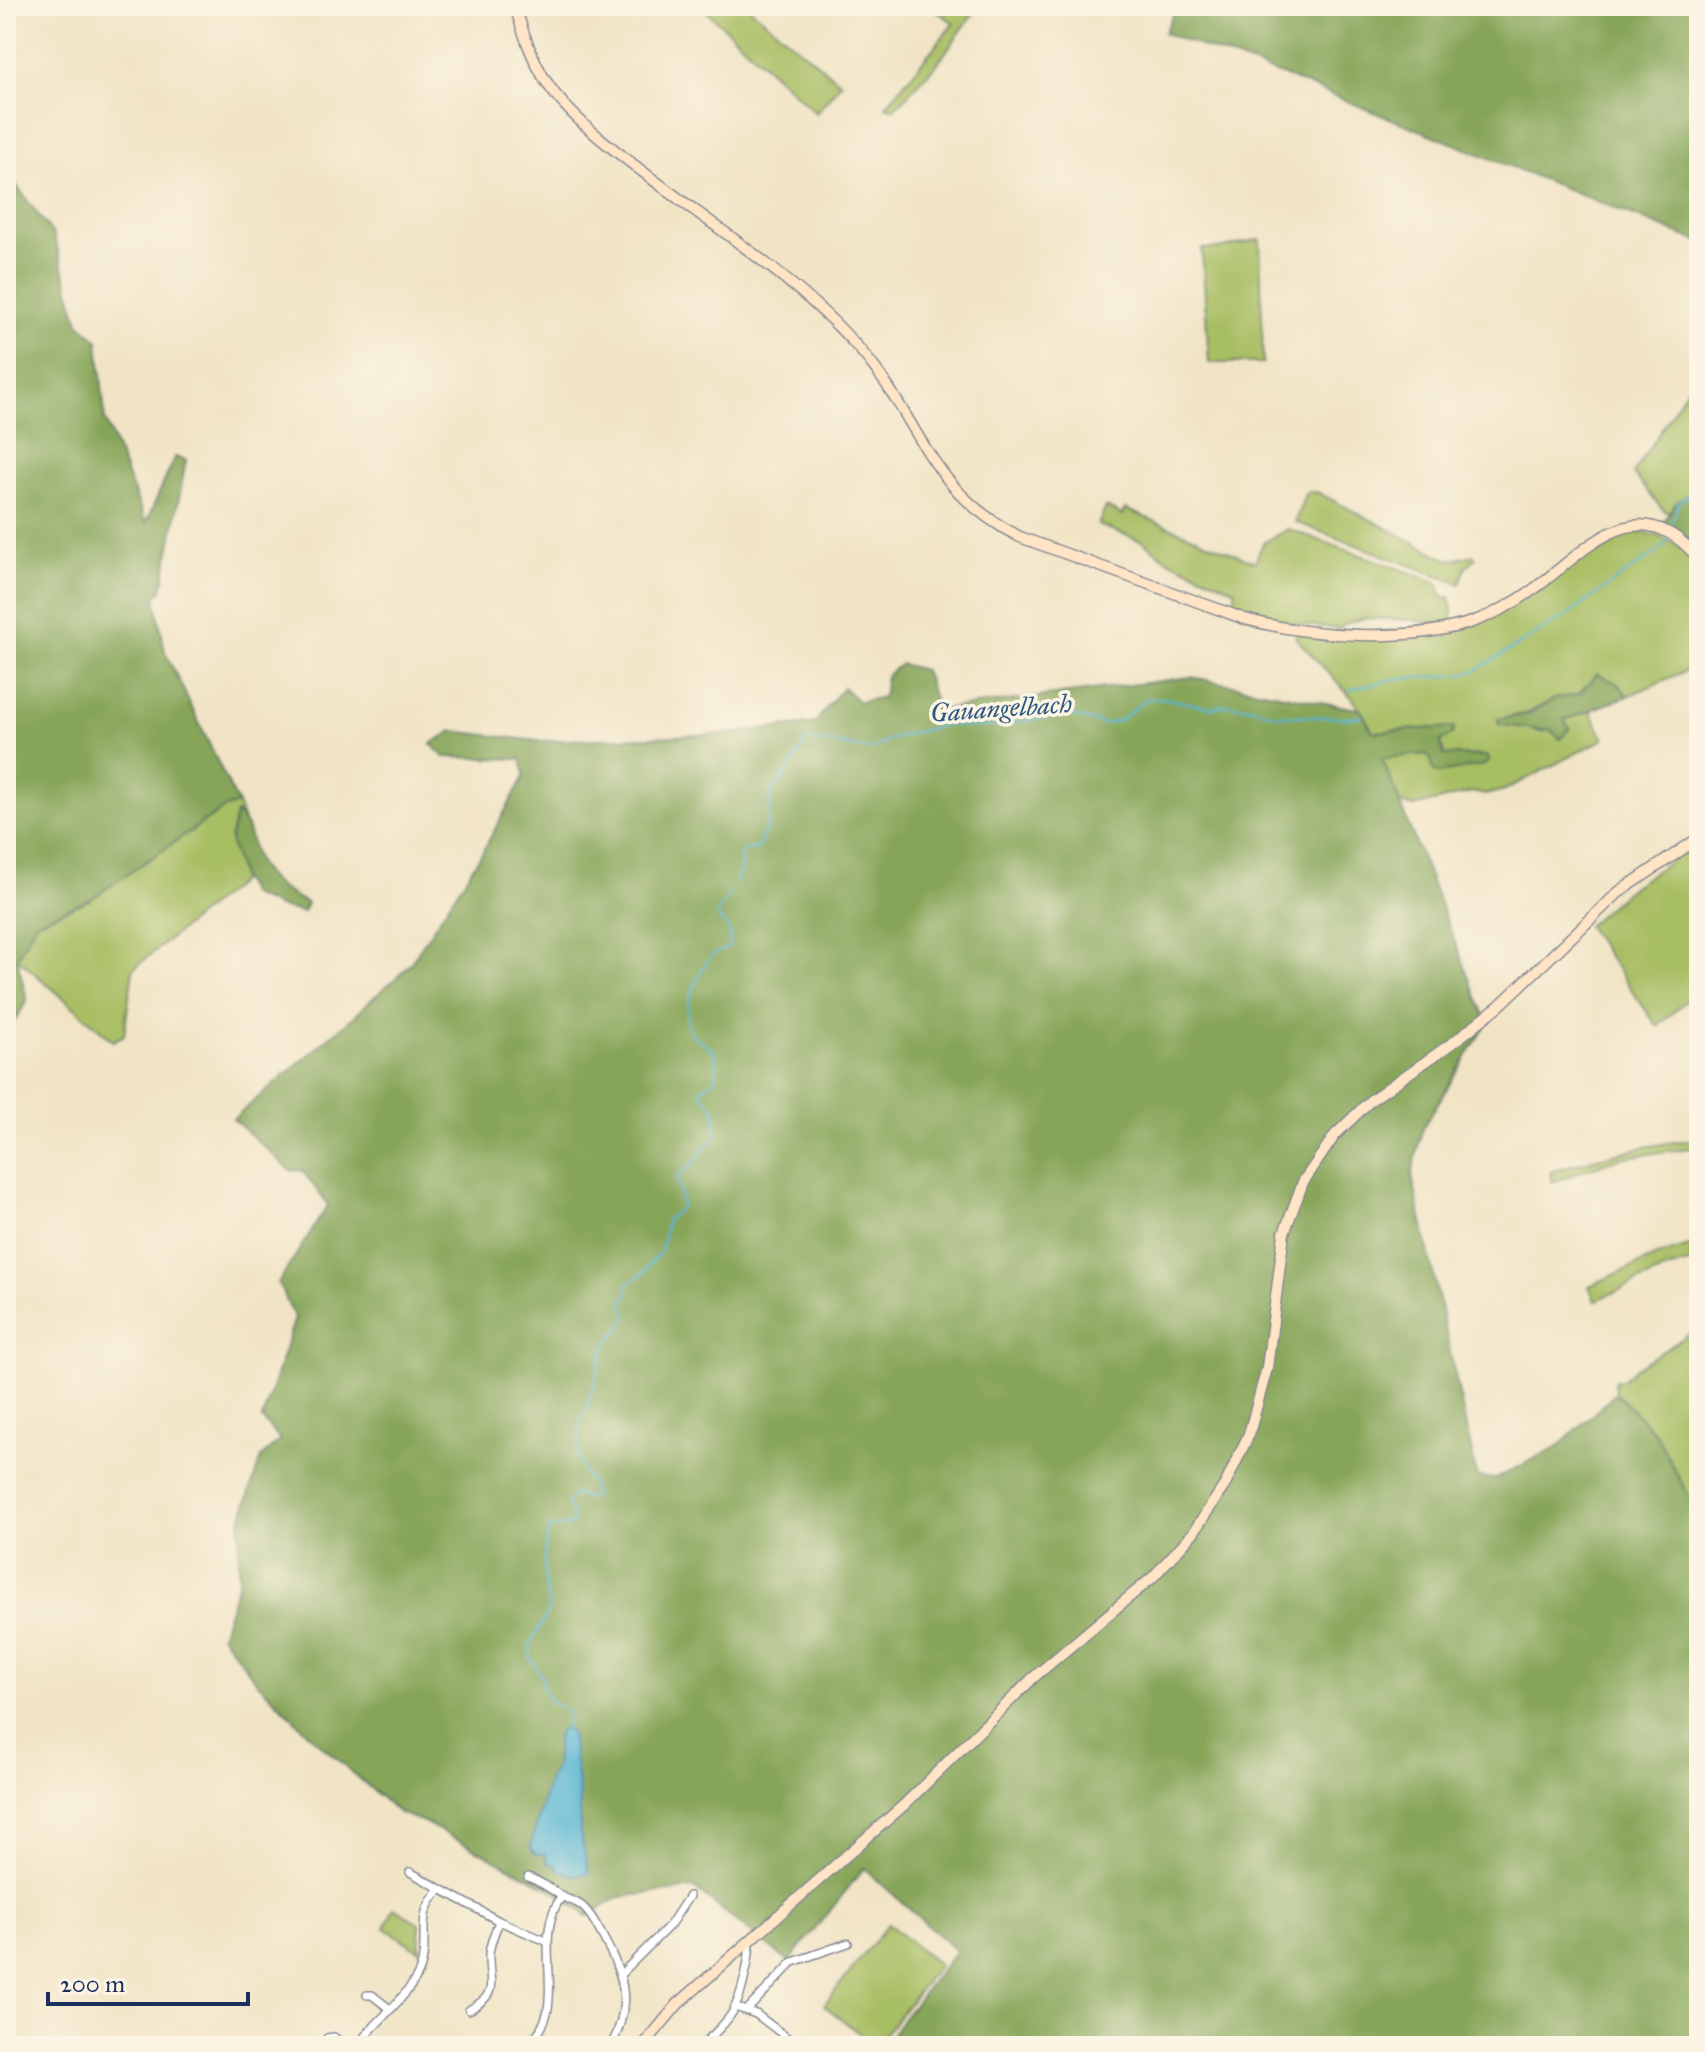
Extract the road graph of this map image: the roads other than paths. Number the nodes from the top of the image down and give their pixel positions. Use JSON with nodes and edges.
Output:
{"nodes":[{"id":1,"x":515,"y":6,"type":"edge"},
{"id":2,"x":1699,"y":559,"type":"edge"},
{"id":3,"x":1699,"y":838,"type":"edge"},
{"id":4,"x":410,"y":1872,"type":"dead end"},
{"id":5,"x":528,"y":1877,"type":"dead end"},
{"id":6,"x":439,"y":1891,"type":"junction"},
{"id":7,"x":562,"y":1896,"type":"junction"},
{"id":8,"x":689,"y":1896,"type":"dead end"},
{"id":9,"x":499,"y":1921,"type":"junction"},
{"id":10,"x":750,"y":1939,"type":"junction"},
{"id":11,"x":546,"y":1941,"type":"junction"},
{"id":12,"x":848,"y":1943,"type":"dead end"},
{"id":13,"x":621,"y":1974,"type":"junction"},
{"id":14,"x":367,"y":1995,"type":"dead end"},
{"id":15,"x":735,"y":2007,"type":"junction"},
{"id":16,"x":390,"y":2009,"type":"junction"},
{"id":17,"x":748,"y":2009,"type":"junction"},
{"id":18,"x":469,"y":2010,"type":"dead end"},
{"id":19,"x":327,"y":2038,"type":"dead end"},
{"id":20,"x":345,"y":2046,"type":"edge"},
{"id":21,"x":361,"y":2046,"type":"edge"},
{"id":22,"x":525,"y":2046,"type":"edge"},
{"id":23,"x":611,"y":2046,"type":"edge"},
{"id":24,"x":643,"y":2046,"type":"edge"},
{"id":25,"x":702,"y":2046,"type":"edge"},
{"id":26,"x":798,"y":2046,"type":"edge"}],
"edges":[{"from":1,"to":2,"type":"main road"},
{"from":3,"to":10,"type":"main road"},
{"from":4,"to":6,"type":"street"},
{"from":5,"to":7,"type":"street"},
{"from":6,"to":9,"type":"street"},
{"from":6,"to":16,"type":"street"},
{"from":7,"to":11,"type":"street"},
{"from":7,"to":13,"type":"street"},
{"from":8,"to":13,"type":"street"},
{"from":9,"to":11,"type":"street"},
{"from":9,"to":18,"type":"street"},
{"from":10,"to":15,"type":"street"},
{"from":10,"to":24,"type":"main road"},
{"from":11,"to":22,"type":"street"},
{"from":12,"to":17,"type":"street"},
{"from":13,"to":23,"type":"street"},
{"from":14,"to":16,"type":"street"},
{"from":15,"to":17,"type":"street"},
{"from":15,"to":25,"type":"street"},
{"from":16,"to":21,"type":"street"},
{"from":17,"to":26,"type":"street"},
{"from":19,"to":20,"type":"street"}]}
